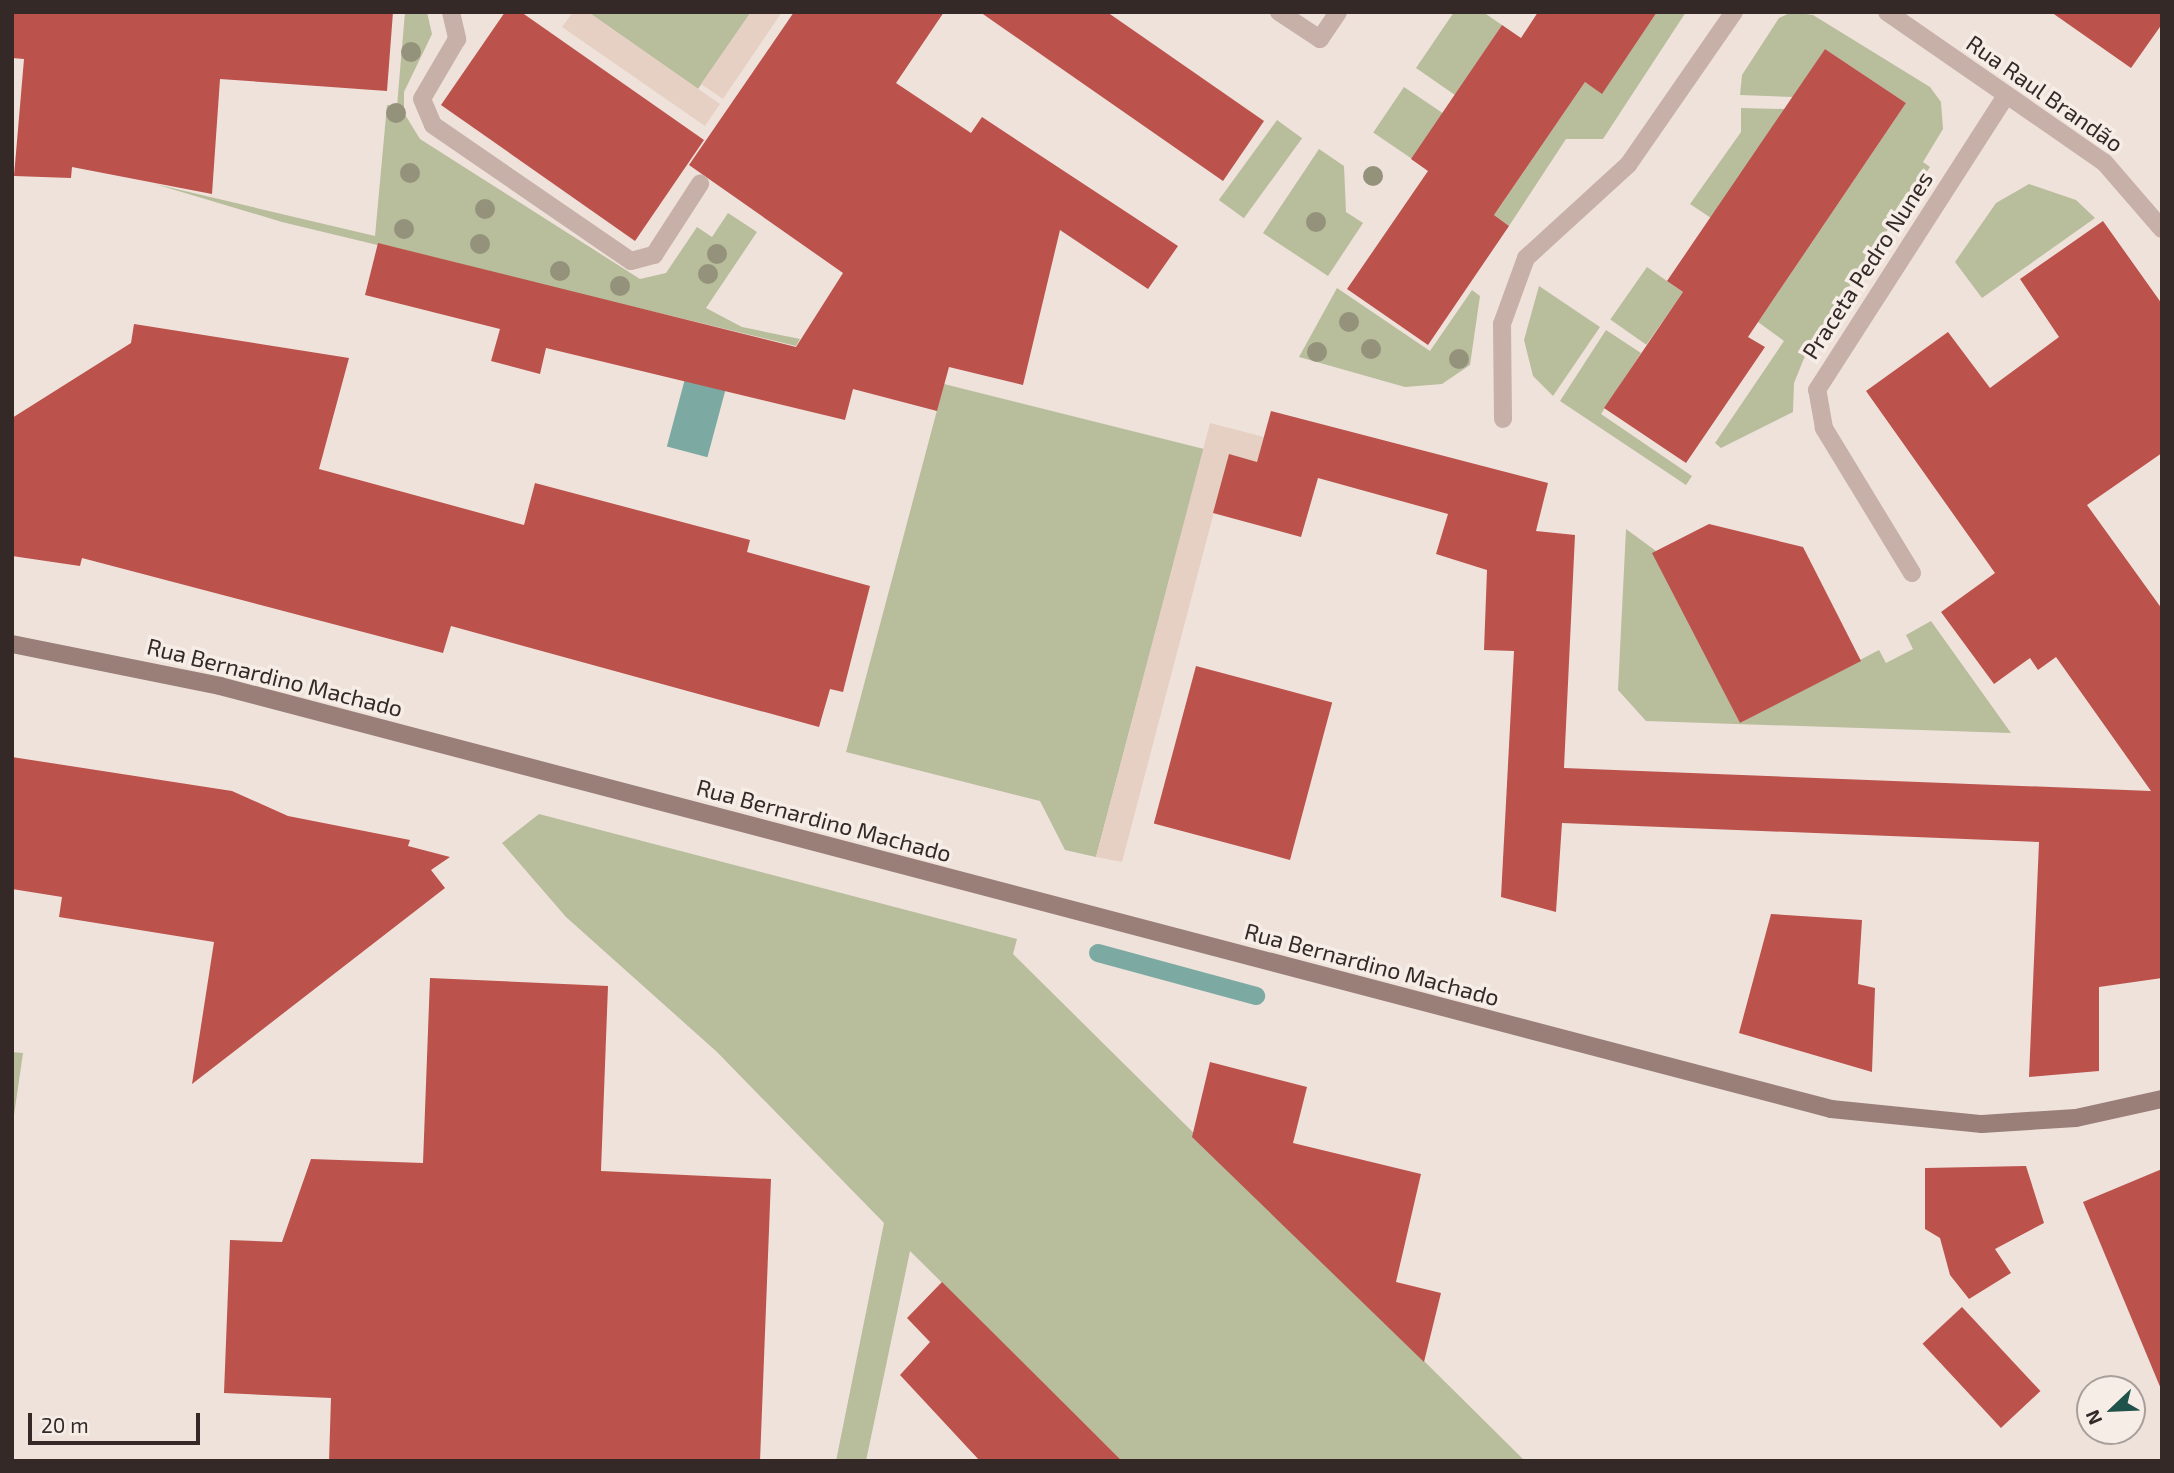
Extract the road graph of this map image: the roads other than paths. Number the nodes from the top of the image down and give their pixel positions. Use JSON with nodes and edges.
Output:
{"nodes":[{"id":1,"x":451,"y":12,"type":"edge"},
{"id":2,"x":1279,"y":12,"type":"edge"},
{"id":3,"x":1338,"y":12,"type":"edge"},
{"id":4,"x":1734,"y":12,"type":"edge"},
{"id":5,"x":1886,"y":12,"type":"edge"},
{"id":6,"x":2005,"y":97,"type":"junction"},
{"id":7,"x":700,"y":184,"type":"dead end"},
{"id":8,"x":2162,"y":229,"type":"edge"},
{"id":9,"x":1503,"y":419,"type":"dead end"},
{"id":10,"x":1912,"y":573,"type":"dead end"},
{"id":11,"x":12,"y":643,"type":"edge"},
{"id":12,"x":2162,"y":1099,"type":"edge"}],
"edges":[{"from":1,"to":7,"type":"street"},
{"from":2,"to":3,"type":"street"},
{"from":4,"to":9,"type":"street"},
{"from":5,"to":6,"type":"street","name":"Rua Raul Brandão"},
{"from":6,"to":8,"type":"street","name":"Rua Raul Brandão"},
{"from":6,"to":10,"type":"street","name":"Praceta Pedro Nunes"},
{"from":11,"to":12,"type":"main road","name":"Rua Bernardino Machado"}]}
